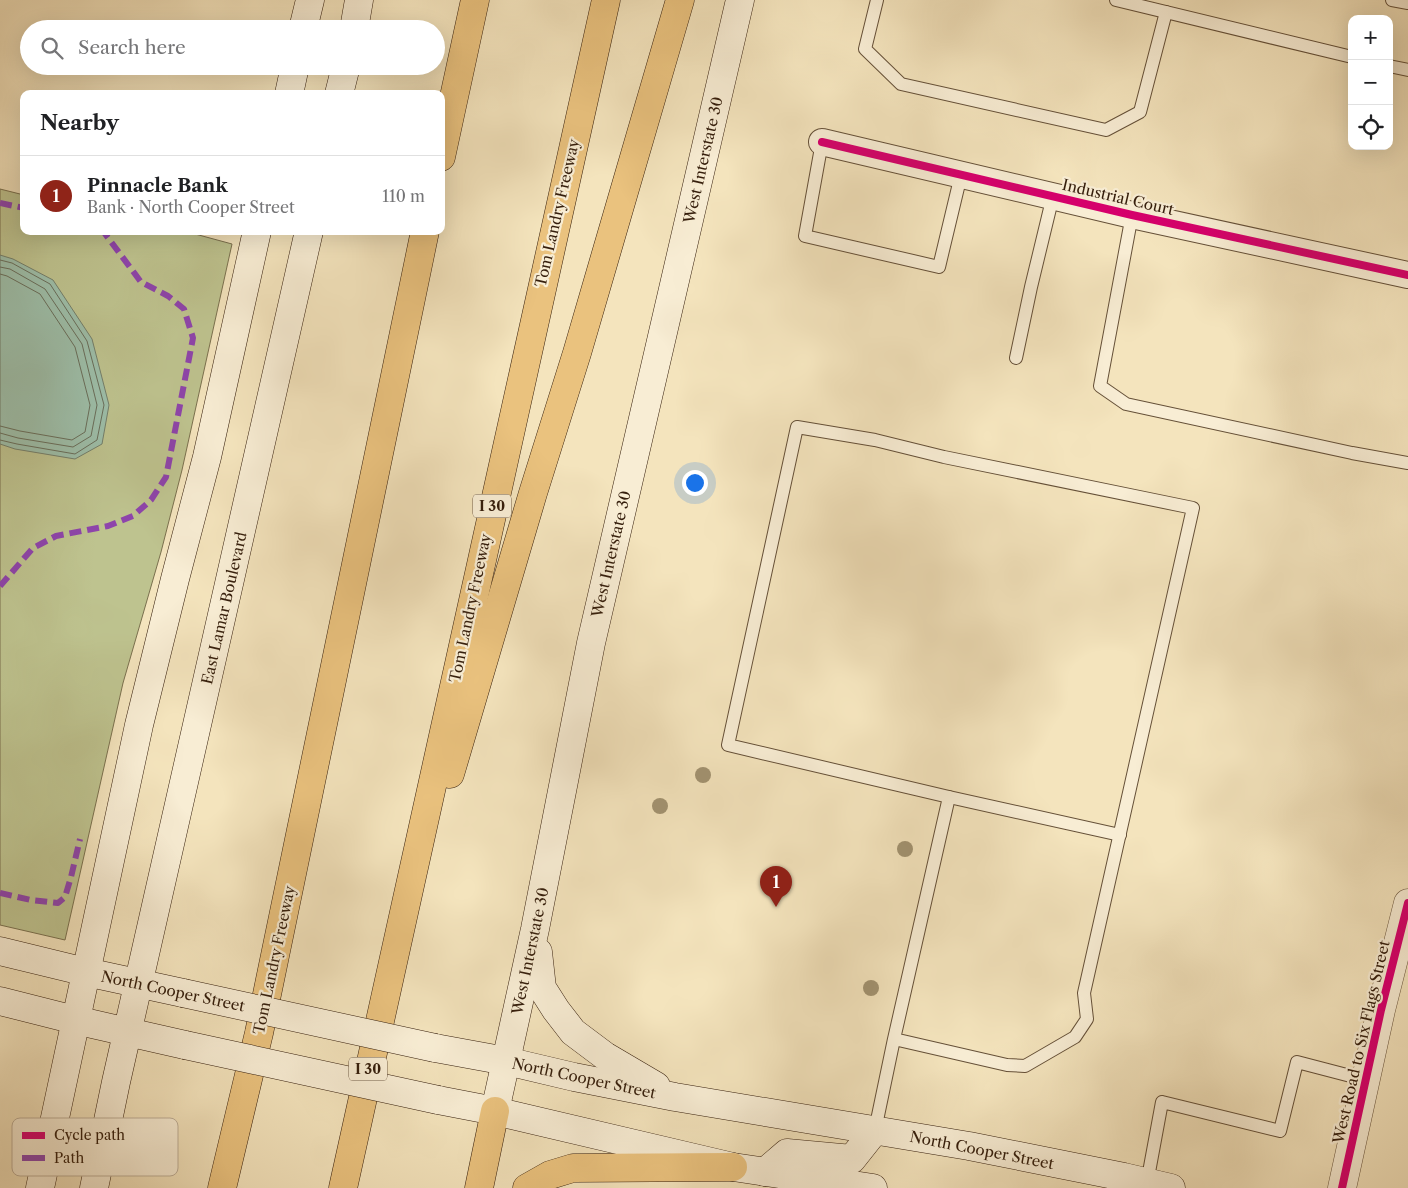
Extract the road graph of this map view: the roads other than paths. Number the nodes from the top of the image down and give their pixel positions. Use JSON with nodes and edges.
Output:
{"nodes":[{"id":1,"x":310,"y":0,"type":"edge"},
{"id":2,"x":359,"y":0,"type":"edge"},
{"id":3,"x":469,"y":0,"type":"edge"},
{"id":4,"x":475,"y":0,"type":"edge"},
{"id":5,"x":606,"y":0,"type":"edge"},
{"id":6,"x":680,"y":0,"type":"edge"},
{"id":7,"x":740,"y":0,"type":"edge"},
{"id":8,"x":877,"y":0,"type":"edge"},
{"id":9,"x":1116,"y":0,"type":"edge"},
{"id":10,"x":1392,"y":0,"type":"edge"},
{"id":11,"x":1408,"y":4,"type":"edge"},
{"id":12,"x":1166,"y":12,"type":"junction"},
{"id":13,"x":306,"y":20,"type":"edge"},
{"id":14,"x":356,"y":20,"type":"edge"},
{"id":15,"x":1348,"y":56,"type":"edge"},
{"id":16,"x":462,"y":62,"type":"junction"},
{"id":17,"x":1393,"y":67,"type":"edge"},
{"id":18,"x":1408,"y":70,"type":"edge"},
{"id":19,"x":293,"y":75,"type":"edge"},
{"id":20,"x":344,"y":75,"type":"edge"},
{"id":21,"x":290,"y":90,"type":"edge"},
{"id":22,"x":341,"y":90,"type":"edge"},
{"id":23,"x":445,"y":139,"type":"edge"},
{"id":24,"x":822,"y":142,"type":"joint"},
{"id":25,"x":961,"y":175,"type":"junction"},
{"id":26,"x":1053,"y":196,"type":"junction"},
{"id":27,"x":1132,"y":215,"type":"junction"},
{"id":28,"x":256,"y":235,"type":"edge"},
{"id":29,"x":308,"y":235,"type":"edge"},
{"id":30,"x":424,"y":235,"type":"edge"},
{"id":31,"x":1408,"y":275,"type":"edge"},
{"id":32,"x":1016,"y":358,"type":"dead end"},
{"id":33,"x":1408,"y":463,"type":"edge"},
{"id":34,"x":949,"y":797,"type":"junction"},
{"id":35,"x":1120,"y":835,"type":"junction"},
{"id":36,"x":1408,"y":902,"type":"edge"},
{"id":37,"x":535,"y":929,"type":"junction"},
{"id":38,"x":0,"y":951,"type":"edge"},
{"id":39,"x":86,"y":972,"type":"junction"},
{"id":40,"x":139,"y":984,"type":"junction"},
{"id":41,"x":0,"y":1001,"type":"edge"},
{"id":42,"x":380,"y":1013,"type":"junction"},
{"id":43,"x":75,"y":1020,"type":"junction"},
{"id":44,"x":128,"y":1031,"type":"junction"},
{"id":45,"x":894,"y":1039,"type":"junction"},
{"id":46,"x":506,"y":1061,"type":"junction"},
{"id":47,"x":1366,"y":1080,"type":"junction"},
{"id":48,"x":675,"y":1097,"type":"junction"},
{"id":49,"x":495,"y":1111,"type":"junction"},
{"id":50,"x":55,"y":1118,"type":"edge"},
{"id":51,"x":109,"y":1118,"type":"edge"},
{"id":52,"x":875,"y":1130,"type":"junction"},
{"id":53,"x":733,"y":1167,"type":"junction"},
{"id":54,"x":765,"y":1172,"type":"junction"},
{"id":55,"x":1159,"y":1185,"type":"edge"},
{"id":56,"x":222,"y":1188,"type":"edge"},
{"id":57,"x":343,"y":1188,"type":"edge"},
{"id":58,"x":479,"y":1188,"type":"edge"},
{"id":59,"x":527,"y":1188,"type":"edge"},
{"id":60,"x":873,"y":1188,"type":"edge"},
{"id":61,"x":1342,"y":1188,"type":"edge"}],
"edges":[{"from":1,"to":13,"type":"main road"},
{"from":2,"to":14,"type":"main road"},
{"from":3,"to":16,"type":"highway"},
{"from":4,"to":16,"type":"highway"},
{"from":5,"to":42,"type":"highway","name":"Tom Landry Freeway","number":"I 30"},
{"from":6,"to":42,"type":"highway"},
{"from":7,"to":37,"type":"main road","name":"West Interstate 30"},
{"from":8,"to":12,"type":"lane"},
{"from":9,"to":12,"type":"lane"},
{"from":10,"to":11,"type":"lane"},
{"from":12,"to":15,"type":"lane"},
{"from":16,"to":23,"type":"highway"},
{"from":17,"to":18,"type":"lane"},
{"from":19,"to":21,"type":"main road"},
{"from":20,"to":22,"type":"main road"},
{"from":24,"to":25,"type":"street","name":"Industrial Court"},
{"from":24,"to":25,"type":"lane"},
{"from":25,"to":26,"type":"street","name":"Industrial Court"},
{"from":26,"to":27,"type":"street","name":"Industrial Court"},
{"from":26,"to":32,"type":"lane"},
{"from":27,"to":31,"type":"street","name":"Industrial Court"},
{"from":27,"to":33,"type":"lane"},
{"from":28,"to":39,"type":"main road"},
{"from":29,"to":40,"type":"main road","name":"East Lamar Boulevard"},
{"from":30,"to":56,"type":"highway","name":"Tom Landry Freeway"},
{"from":34,"to":35,"type":"lane"},
{"from":34,"to":35,"type":"lane"},
{"from":34,"to":45,"type":"lane"},
{"from":35,"to":45,"type":"lane"},
{"from":36,"to":47,"type":"main road","name":"West Road to Six Flags Street"},
{"from":37,"to":46,"type":"main road","name":"West Interstate 30"},
{"from":37,"to":48,"type":"main road"},
{"from":38,"to":39,"type":"main road","name":"North Cooper Street"},
{"from":39,"to":40,"type":"main road","name":"North Cooper Street"},
{"from":39,"to":43,"type":"main road"},
{"from":40,"to":44,"type":"main road","name":"East Lamar Boulevard"},
{"from":40,"to":46,"type":"main road","name":"North Cooper Street","bridge":true},
{"from":41,"to":43,"type":"main road"},
{"from":42,"to":57,"type":"highway","name":"Tom Landry Freeway","number":"I 30"},
{"from":43,"to":44,"type":"main road"},
{"from":43,"to":50,"type":"main road"},
{"from":44,"to":49,"type":"main road","bridge":true},
{"from":44,"to":51,"type":"main road","name":"East Lamar Boulevard"},
{"from":45,"to":52,"type":"lane"},
{"from":46,"to":48,"type":"main road","name":"North Cooper Street"},
{"from":46,"to":49,"type":"main road","name":"West Interstate 30"},
{"from":47,"to":55,"type":"lane"},
{"from":47,"to":61,"type":"main road","name":"West Road to Six Flags Street"},
{"from":48,"to":52,"type":"main road","name":"North Cooper Street"},
{"from":49,"to":53,"type":"main road"},
{"from":49,"to":58,"type":"highway"},
{"from":52,"to":54,"type":"main road"},
{"from":52,"to":55,"type":"main road","name":"North Cooper Street"},
{"from":53,"to":54,"type":"main road"},
{"from":53,"to":59,"type":"highway"},
{"from":54,"to":60,"type":"main road"}]}
